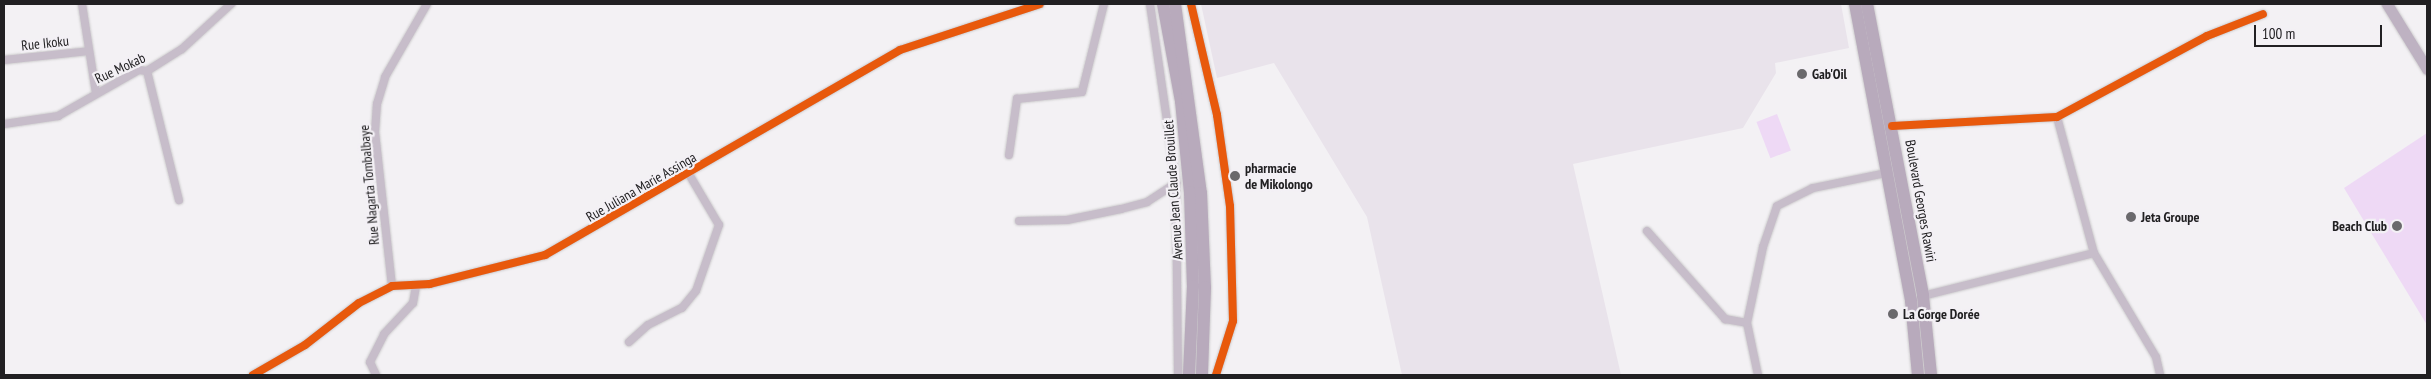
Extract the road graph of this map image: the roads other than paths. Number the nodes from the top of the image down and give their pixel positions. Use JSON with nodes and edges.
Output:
{"nodes":[{"id":1,"x":82,"y":4,"type":"edge"},
{"id":2,"x":231,"y":4,"type":"edge"},
{"id":3,"x":427,"y":4,"type":"edge"},
{"id":4,"x":1040,"y":4,"type":"edge"},
{"id":5,"x":1104,"y":4,"type":"edge"},
{"id":6,"x":1150,"y":4,"type":"edge"},
{"id":7,"x":1163,"y":4,"type":"edge"},
{"id":8,"x":1175,"y":4,"type":"edge"},
{"id":9,"x":1191,"y":4,"type":"edge"},
{"id":10,"x":1855,"y":4,"type":"edge"},
{"id":11,"x":1867,"y":4,"type":"edge"},
{"id":12,"x":2387,"y":4,"type":"edge"},
{"id":13,"x":2263,"y":14,"type":"dead end"},
{"id":14,"x":89,"y":51,"type":"junction"},
{"id":15,"x":4,"y":60,"type":"edge"},
{"id":16,"x":2427,"y":69,"type":"edge"},
{"id":17,"x":147,"y":71,"type":"junction"},
{"id":18,"x":96,"y":93,"type":"junction"},
{"id":19,"x":2057,"y":117,"type":"junction"},
{"id":20,"x":4,"y":124,"type":"edge"},
{"id":21,"x":1892,"y":126,"type":"junction"},
{"id":22,"x":1009,"y":155,"type":"dead end"},
{"id":23,"x":1886,"y":173,"type":"junction"},
{"id":24,"x":689,"y":174,"type":"junction"},
{"id":25,"x":1176,"y":183,"type":"junction"},
{"id":26,"x":179,"y":200,"type":"dead end"},
{"id":27,"x":1019,"y":221,"type":"dead end"},
{"id":28,"x":1647,"y":232,"type":"dead end"},
{"id":29,"x":2094,"y":252,"type":"junction"},
{"id":30,"x":392,"y":286,"type":"junction"},
{"id":31,"x":416,"y":286,"type":"junction"},
{"id":32,"x":1923,"y":296,"type":"junction"},
{"id":33,"x":1747,"y":323,"type":"junction"},
{"id":34,"x":629,"y":342,"type":"dead end"},
{"id":35,"x":254,"y":375,"type":"edge"},
{"id":36,"x":376,"y":375,"type":"edge"},
{"id":37,"x":1178,"y":375,"type":"edge"},
{"id":38,"x":1189,"y":375,"type":"edge"},
{"id":39,"x":1202,"y":375,"type":"edge"},
{"id":40,"x":1216,"y":375,"type":"edge"},
{"id":41,"x":1758,"y":375,"type":"edge"},
{"id":42,"x":1918,"y":375,"type":"edge"},
{"id":43,"x":1931,"y":375,"type":"edge"},
{"id":44,"x":2160,"y":375,"type":"edge"}],
"edges":[{"from":1,"to":14,"type":"street"},
{"from":2,"to":17,"type":"street","name":"Rue Mokab"},
{"from":3,"to":30,"type":"street","name":"Rue Nagarta Tombalbaye"},
{"from":4,"to":24,"type":"street","name":"Rue Juliana Marie Assinga"},
{"from":5,"to":22,"type":"street"},
{"from":6,"to":25,"type":"street"},
{"from":7,"to":38,"type":"main road","name":"Avenue Jean Claude Brouillet"},
{"from":8,"to":39,"type":"main road","name":"Avenue Jean Claude Brouillet"},
{"from":9,"to":40,"type":"street"},
{"from":10,"to":23,"type":"main road","name":"Boulevard Georges Rawiri"},
{"from":11,"to":21,"type":"main road","name":"Boulevard Georges Rawiri"},
{"from":12,"to":16,"type":"main road"},
{"from":13,"to":19,"type":"street"},
{"from":14,"to":15,"type":"street","name":"Rue Ikoku"},
{"from":14,"to":18,"type":"street"},
{"from":17,"to":18,"type":"street","name":"Rue Mokab"},
{"from":17,"to":26,"type":"street"},
{"from":18,"to":20,"type":"street","name":"Rue Mokab"},
{"from":19,"to":21,"type":"street"},
{"from":19,"to":29,"type":"street"},
{"from":21,"to":32,"type":"main road","name":"Boulevard Georges Rawiri"},
{"from":23,"to":33,"type":"street"},
{"from":23,"to":42,"type":"main road","name":"Boulevard Georges Rawiri"},
{"from":24,"to":31,"type":"street","name":"Rue Juliana Marie Assinga"},
{"from":24,"to":34,"type":"street"},
{"from":25,"to":27,"type":"street"},
{"from":25,"to":37,"type":"street"},
{"from":28,"to":33,"type":"street"},
{"from":29,"to":32,"type":"street"},
{"from":29,"to":44,"type":"street"},
{"from":30,"to":31,"type":"street","name":"Rue Juliana Marie Assinga"},
{"from":30,"to":35,"type":"street","name":"Rue Juliana Marie Assinga"},
{"from":31,"to":36,"type":"street"},
{"from":32,"to":43,"type":"main road","name":"Boulevard Georges Rawiri"},
{"from":33,"to":41,"type":"street"}]}
